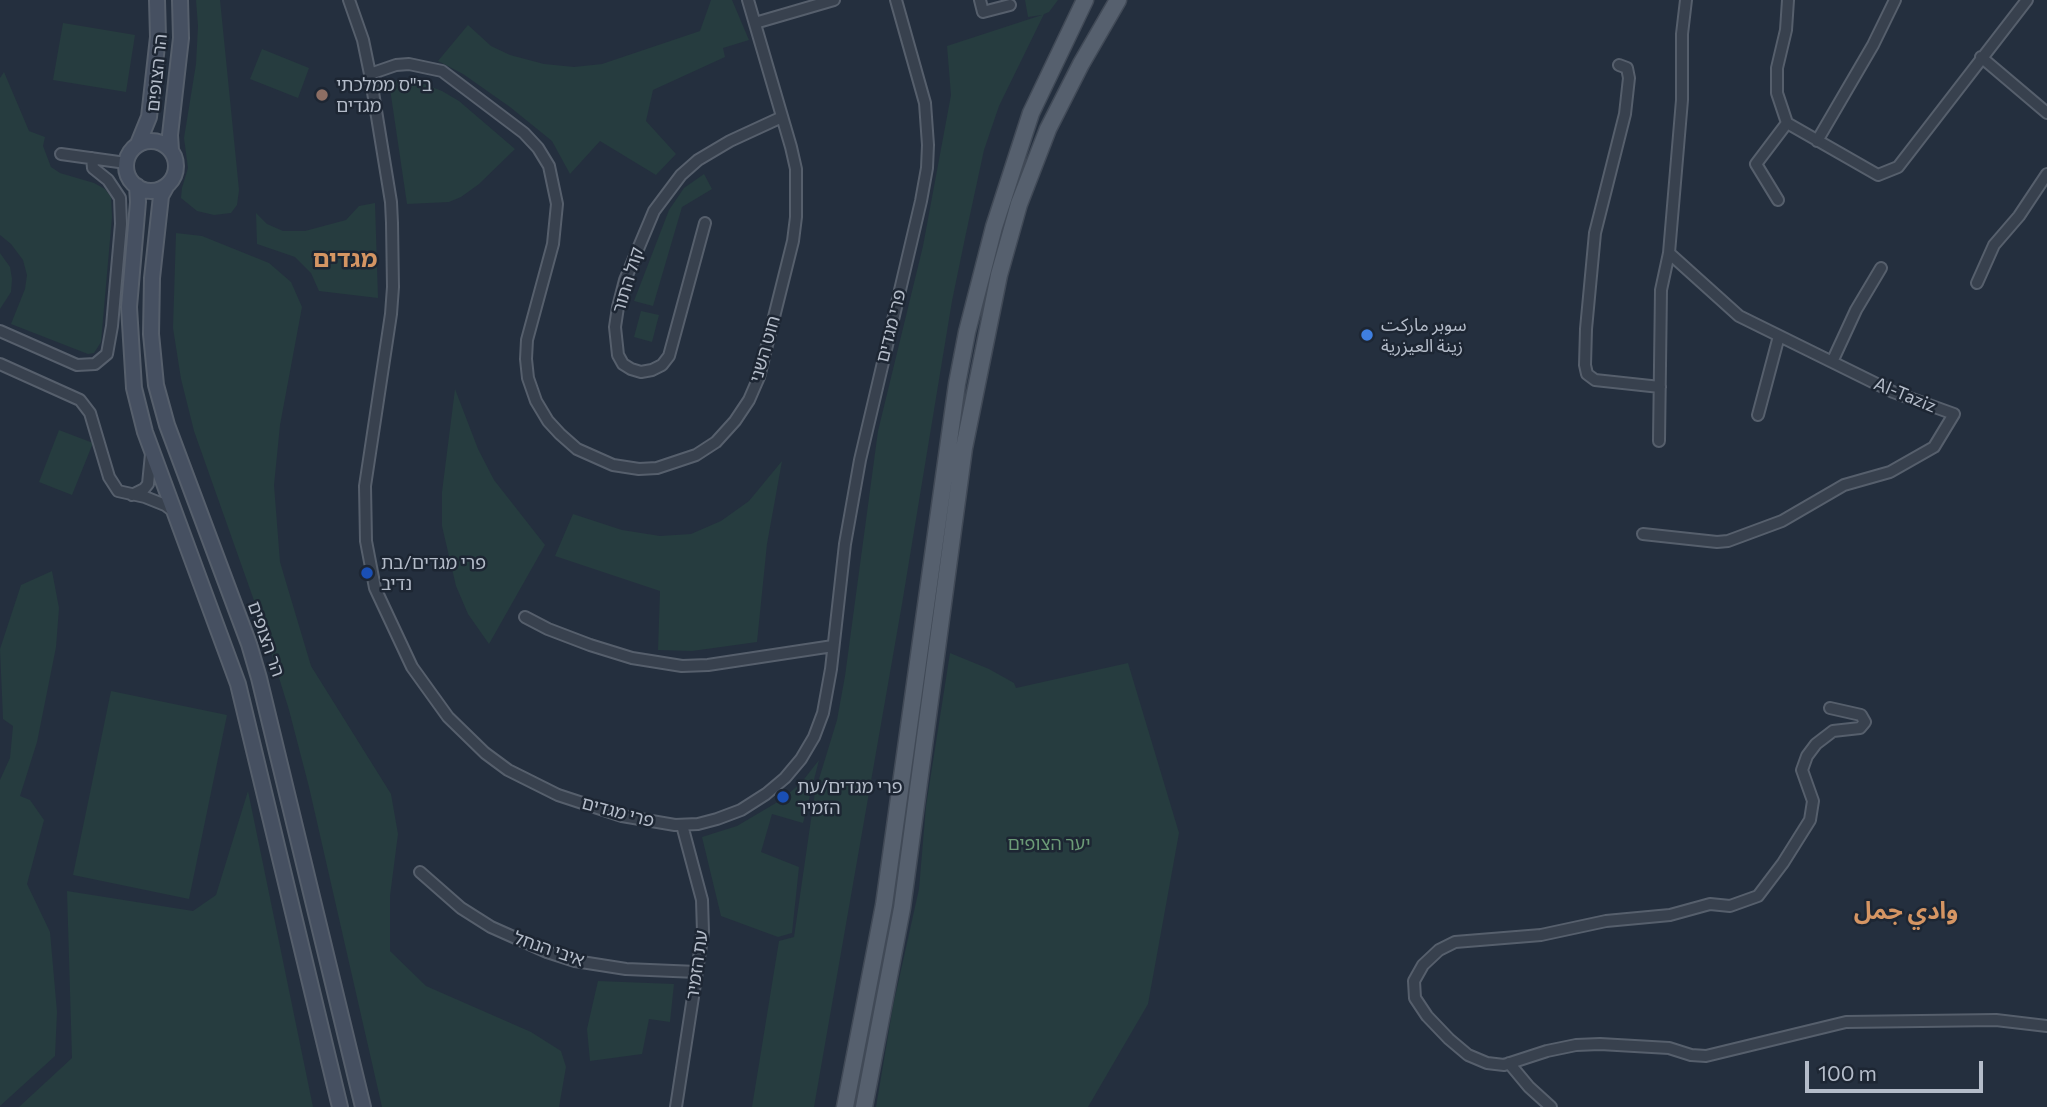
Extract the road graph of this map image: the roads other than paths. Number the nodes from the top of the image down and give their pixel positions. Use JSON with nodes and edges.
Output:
{"nodes":[{"id":1,"x":157,"y":0,"type":"edge"},
{"id":2,"x":180,"y":0,"type":"edge"},
{"id":3,"x":349,"y":0,"type":"edge"},
{"id":4,"x":748,"y":0,"type":"edge"},
{"id":5,"x":835,"y":0,"type":"edge"},
{"id":6,"x":896,"y":0,"type":"edge"},
{"id":7,"x":980,"y":0,"type":"edge"},
{"id":8,"x":1085,"y":0,"type":"edge"},
{"id":9,"x":1118,"y":0,"type":"edge"},
{"id":10,"x":1686,"y":0,"type":"edge"},
{"id":11,"x":1788,"y":0,"type":"edge"},
{"id":12,"x":1895,"y":0,"type":"edge"},
{"id":13,"x":2027,"y":0,"type":"edge"},
{"id":14,"x":1010,"y":5,"type":"dead end"},
{"id":15,"x":754,"y":19,"type":"junction"},
{"id":16,"x":1981,"y":57,"type":"junction"},
{"id":17,"x":1619,"y":65,"type":"dead end"},
{"id":18,"x":370,"y":74,"type":"junction"},
{"id":19,"x":2047,"y":113,"type":"edge"},
{"id":20,"x":782,"y":117,"type":"junction"},
{"id":21,"x":1787,"y":123,"type":"junction"},
{"id":22,"x":1818,"y":141,"type":"junction"},
{"id":23,"x":138,"y":144,"type":"junction"},
{"id":24,"x":171,"y":149,"type":"junction"},
{"id":25,"x":61,"y":154,"type":"dead end"},
{"id":26,"x":92,"y":158,"type":"junction"},
{"id":27,"x":126,"y":163,"type":"junction"},
{"id":28,"x":2047,"y":174,"type":"edge"},
{"id":29,"x":137,"y":186,"type":"junction"},
{"id":30,"x":166,"y":187,"type":"junction"},
{"id":31,"x":1778,"y":200,"type":"dead end"},
{"id":32,"x":705,"y":223,"type":"dead end"},
{"id":33,"x":1669,"y":253,"type":"junction"},
{"id":34,"x":1881,"y":268,"type":"dead end"},
{"id":35,"x":1977,"y":283,"type":"dead end"},
{"id":36,"x":0,"y":331,"type":"edge"},
{"id":37,"x":1779,"y":336,"type":"junction"},
{"id":38,"x":1832,"y":362,"type":"junction"},
{"id":39,"x":0,"y":364,"type":"edge"},
{"id":40,"x":1660,"y":387,"type":"junction"},
{"id":41,"x":1758,"y":415,"type":"dead end"},
{"id":42,"x":1659,"y":441,"type":"dead end"},
{"id":43,"x":151,"y":447,"type":"junction"},
{"id":44,"x":132,"y":495,"type":"junction"},
{"id":45,"x":175,"y":512,"type":"junction"},
{"id":46,"x":1643,"y":534,"type":"dead end"},
{"id":47,"x":525,"y":617,"type":"dead end"},
{"id":48,"x":833,"y":646,"type":"junction"},
{"id":49,"x":1829,"y":708,"type":"dead end"},
{"id":50,"x":682,"y":825,"type":"junction"},
{"id":51,"x":420,"y":872,"type":"dead end"},
{"id":52,"x":697,"y":972,"type":"junction"},
{"id":53,"x":2047,"y":1026,"type":"edge"},
{"id":54,"x":1509,"y":1063,"type":"junction"},
{"id":55,"x":340,"y":1107,"type":"edge"},
{"id":56,"x":363,"y":1107,"type":"edge"},
{"id":57,"x":676,"y":1107,"type":"edge"},
{"id":58,"x":845,"y":1107,"type":"edge"},
{"id":59,"x":864,"y":1107,"type":"edge"},
{"id":60,"x":1551,"y":1107,"type":"edge"}],
"edges":[{"from":1,"to":23,"type":"main road","name":"הר הצופים"},
{"from":2,"to":24,"type":"main road","name":"הר הצופים"},
{"from":3,"to":18,"type":"street","name":"פרי מגדים"},
{"from":4,"to":15,"type":"street","name":"חוט השני"},
{"from":5,"to":15,"type":"street"},
{"from":6,"to":48,"type":"street","name":"פרי מגדים"},
{"from":7,"to":14,"type":"street"},
{"from":8,"to":58,"type":"main road"},
{"from":9,"to":59,"type":"main road"},
{"from":10,"to":33,"type":"street"},
{"from":11,"to":21,"type":"street"},
{"from":12,"to":22,"type":"street"},
{"from":13,"to":16,"type":"street"},
{"from":15,"to":20,"type":"street","name":"חוט השני"},
{"from":16,"to":19,"type":"street"},
{"from":16,"to":22,"type":"street"},
{"from":17,"to":40,"type":"street"},
{"from":18,"to":20,"type":"street","name":"חוט השני"},
{"from":18,"to":50,"type":"street","name":"פרי מגדים"},
{"from":20,"to":32,"type":"street","name":"קול התור"},
{"from":21,"to":22,"type":"street"},
{"from":21,"to":31,"type":"street"},
{"from":23,"to":24,"type":"main road"},
{"from":23,"to":27,"type":"main road"},
{"from":24,"to":30,"type":"main road"},
{"from":25,"to":26,"type":"street"},
{"from":26,"to":27,"type":"street"},
{"from":26,"to":36,"type":"street"},
{"from":27,"to":29,"type":"main road"},
{"from":28,"to":35,"type":"street"},
{"from":29,"to":30,"type":"main road"},
{"from":29,"to":43,"type":"main road"},
{"from":30,"to":56,"type":"main road","name":"הר הצופים"},
{"from":33,"to":37,"type":"street","name":"Al-Taziz"},
{"from":33,"to":40,"type":"street"},
{"from":34,"to":38,"type":"street"},
{"from":37,"to":38,"type":"street","name":"Al-Taziz"},
{"from":37,"to":41,"type":"street"},
{"from":38,"to":46,"type":"street","name":"Al-Taziz"},
{"from":39,"to":44,"type":"street"},
{"from":40,"to":42,"type":"street"},
{"from":43,"to":44,"type":"street"},
{"from":43,"to":45,"type":"main road"},
{"from":44,"to":45,"type":"street"},
{"from":45,"to":55,"type":"main road"},
{"from":47,"to":48,"type":"street"},
{"from":48,"to":50,"type":"street","name":"פרי מגדים"},
{"from":49,"to":54,"type":"street"},
{"from":50,"to":52,"type":"street","name":"עת הזמיר"},
{"from":51,"to":52,"type":"street","name":"איבי הנחל"},
{"from":52,"to":57,"type":"street","name":"עת הזמיר"},
{"from":53,"to":54,"type":"street"},
{"from":54,"to":60,"type":"street"}]}
